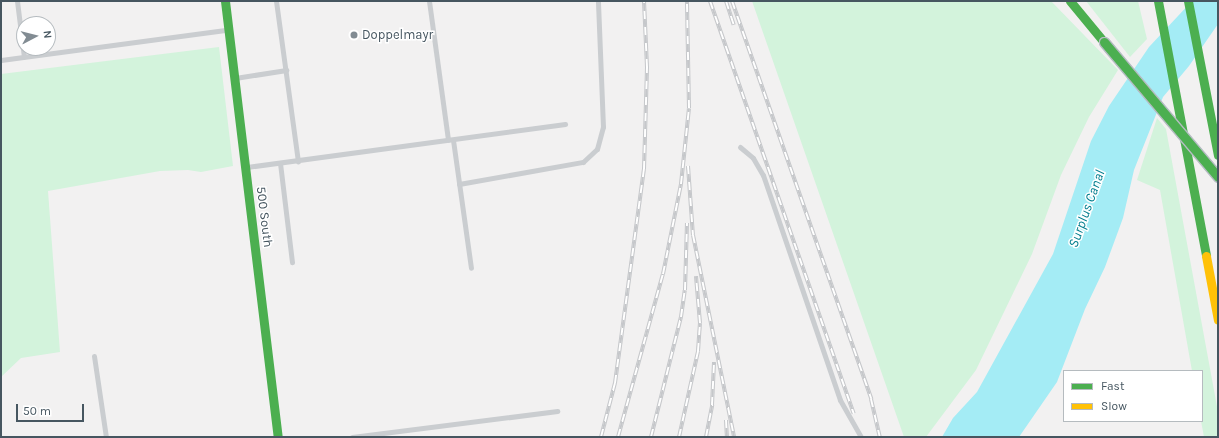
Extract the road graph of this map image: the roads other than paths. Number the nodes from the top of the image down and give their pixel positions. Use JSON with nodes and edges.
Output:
{"nodes":[{"id":1,"x":17,"y":1,"type":"edge"},
{"id":2,"x":224,"y":1,"type":"edge"},
{"id":3,"x":276,"y":1,"type":"edge"},
{"id":4,"x":429,"y":1,"type":"edge"},
{"id":5,"x":598,"y":1,"type":"edge"},
{"id":6,"x":1070,"y":1,"type":"edge"},
{"id":7,"x":1158,"y":1,"type":"edge"},
{"id":8,"x":1188,"y":1,"type":"edge"},
{"id":9,"x":228,"y":30,"type":"junction"},
{"id":10,"x":24,"y":57,"type":"junction"},
{"id":11,"x":1,"y":60,"type":"edge"},
{"id":12,"x":1202,"y":69,"type":"junction"},
{"id":13,"x":286,"y":70,"type":"junction"},
{"id":14,"x":234,"y":78,"type":"junction"},
{"id":15,"x":1218,"y":111,"type":"edge"},
{"id":16,"x":565,"y":124,"type":"dead end"},
{"id":17,"x":450,"y":140,"type":"junction"},
{"id":18,"x":740,"y":147,"type":"dead end"},
{"id":19,"x":1218,"y":155,"type":"edge"},
{"id":20,"x":298,"y":162,"type":"junction"},
{"id":21,"x":280,"y":164,"type":"junction"},
{"id":22,"x":245,"y":167,"type":"junction"},
{"id":23,"x":1218,"y":177,"type":"edge"},
{"id":24,"x":459,"y":184,"type":"junction"},
{"id":25,"x":292,"y":262,"type":"dead end"},
{"id":26,"x":471,"y":268,"type":"dead end"},
{"id":27,"x":1218,"y":320,"type":"edge"},
{"id":28,"x":94,"y":356,"type":"dead end"},
{"id":29,"x":557,"y":412,"type":"dead end"},
{"id":30,"x":106,"y":437,"type":"edge"},
{"id":31,"x":278,"y":437,"type":"edge"},
{"id":32,"x":352,"y":437,"type":"edge"},
{"id":33,"x":861,"y":437,"type":"edge"}],
"edges":[{"from":1,"to":10,"type":"lane"},
{"from":2,"to":9,"type":"main road","name":"500 South"},
{"from":3,"to":13,"type":"lane"},
{"from":4,"to":17,"type":"lane"},
{"from":5,"to":24,"type":"lane"},
{"from":6,"to":23,"type":"main road","bridge":true},
{"from":7,"to":27,"type":"main road"},
{"from":8,"to":12,"type":"main road"},
{"from":9,"to":10,"type":"lane"},
{"from":9,"to":14,"type":"main road","name":"500 South"},
{"from":10,"to":11,"type":"lane"},
{"from":12,"to":15,"type":"main road"},
{"from":12,"to":19,"type":"main road"},
{"from":13,"to":14,"type":"lane"},
{"from":13,"to":20,"type":"lane"},
{"from":14,"to":22,"type":"main road","name":"500 South"},
{"from":16,"to":17,"type":"lane"},
{"from":17,"to":20,"type":"lane"},
{"from":17,"to":24,"type":"lane"},
{"from":18,"to":33,"type":"lane"},
{"from":20,"to":21,"type":"lane"},
{"from":21,"to":22,"type":"lane"},
{"from":21,"to":25,"type":"lane"},
{"from":22,"to":31,"type":"main road","name":"500 South"},
{"from":24,"to":26,"type":"lane"},
{"from":28,"to":30,"type":"lane"},
{"from":29,"to":32,"type":"lane"}]}
